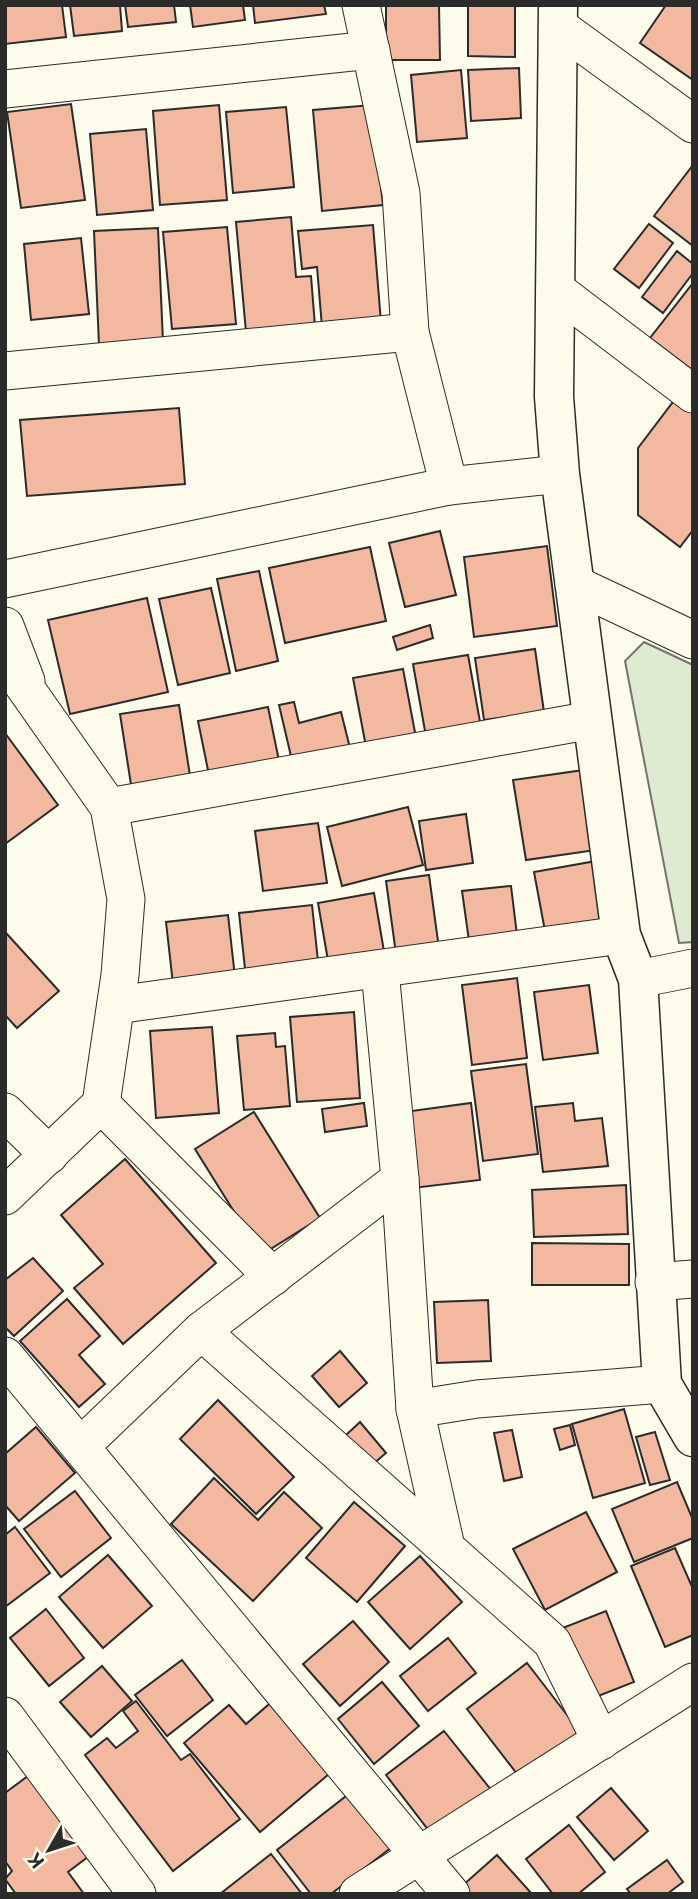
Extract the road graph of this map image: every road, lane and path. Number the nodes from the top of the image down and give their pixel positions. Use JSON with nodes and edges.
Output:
{"nodes":[{"id":1,"x":361,"y":5,"type":"edge"},
{"id":2,"x":558,"y":16,"type":"edge"},
{"id":3,"x":371,"y":50,"type":"junction"},
{"id":4,"x":5,"y":89,"type":"edge"},
{"id":5,"x":691,"y":119,"type":"edge"},
{"id":6,"x":555,"y":289,"type":"junction"},
{"id":7,"x":410,"y":332,"type":"junction"},
{"id":8,"x":5,"y":371,"type":"edge"},
{"id":9,"x":693,"y":394,"type":"edge"},
{"id":10,"x":560,"y":474,"type":"junction"},
{"id":11,"x":449,"y":486,"type":"junction"},
{"id":12,"x":5,"y":579,"type":"edge"},
{"id":13,"x":574,"y":584,"type":"junction"},
{"id":14,"x":5,"y":626,"type":"edge"},
{"id":15,"x":693,"y":640,"type":"edge"},
{"id":16,"x":5,"y":659,"type":"edge"},
{"id":17,"x":31,"y":695,"type":"junction"},
{"id":18,"x":592,"y":720,"type":"junction"},
{"id":19,"x":108,"y":807,"type":"junction"},
{"id":20,"x":621,"y":936,"type":"junction"},
{"id":21,"x":693,"y":968,"type":"edge"},
{"id":22,"x":380,"y":971,"type":"junction"},
{"id":23,"x":638,"y":979,"type":"junction"},
{"id":24,"x":116,"y":1005,"type":"junction"},
{"id":25,"x":101,"y":1104,"type":"junction"},
{"id":26,"x":5,"y":1112,"type":"edge"},
{"id":27,"x":49,"y":1155,"type":"junction"},
{"id":28,"x":400,"y":1179,"type":"junction"},
{"id":29,"x":5,"y":1196,"type":"edge"},
{"id":30,"x":273,"y":1277,"type":"junction"},
{"id":31,"x":693,"y":1279,"type":"edge"},
{"id":32,"x":654,"y":1282,"type":"junction"},
{"id":33,"x":201,"y":1331,"type":"junction"},
{"id":34,"x":5,"y":1356,"type":"edge"},
{"id":35,"x":662,"y":1384,"type":"junction"},
{"id":36,"x":415,"y":1409,"type":"junction"},
{"id":37,"x":693,"y":1437,"type":"edge"},
{"id":38,"x":81,"y":1446,"type":"junction"},
{"id":39,"x":446,"y":1547,"type":"junction"},
{"id":40,"x":693,"y":1682,"type":"edge"},
{"id":41,"x":5,"y":1716,"type":"edge"},
{"id":42,"x":601,"y":1741,"type":"junction"},
{"id":43,"x":422,"y":1856,"type":"junction"},
{"id":44,"x":137,"y":1894,"type":"edge"},
{"id":45,"x":358,"y":1894,"type":"edge"},
{"id":46,"x":451,"y":1894,"type":"edge"}],
"edges":[{"from":1,"to":3,"type":"street"},
{"from":2,"to":5,"type":"street"},
{"from":2,"to":6,"type":"main road"},
{"from":3,"to":4,"type":"street"},
{"from":3,"to":7,"type":"street"},
{"from":6,"to":9,"type":"street"},
{"from":6,"to":10,"type":"main road"},
{"from":7,"to":8,"type":"street"},
{"from":7,"to":11,"type":"street"},
{"from":10,"to":11,"type":"street"},
{"from":10,"to":13,"type":"main road"},
{"from":11,"to":12,"type":"street"},
{"from":13,"to":15,"type":"street"},
{"from":13,"to":18,"type":"main road"},
{"from":14,"to":17,"type":"street"},
{"from":16,"to":17,"type":"street"},
{"from":17,"to":19,"type":"street"},
{"from":18,"to":19,"type":"street"},
{"from":18,"to":20,"type":"main road"},
{"from":19,"to":24,"type":"street"},
{"from":20,"to":22,"type":"street"},
{"from":20,"to":23,"type":"main road"},
{"from":21,"to":23,"type":"street"},
{"from":22,"to":24,"type":"street"},
{"from":22,"to":28,"type":"street"},
{"from":23,"to":32,"type":"main road"},
{"from":24,"to":25,"type":"street"},
{"from":25,"to":27,"type":"street"},
{"from":25,"to":30,"type":"street"},
{"from":26,"to":27,"type":"street"},
{"from":27,"to":29,"type":"street"},
{"from":28,"to":30,"type":"street"},
{"from":28,"to":36,"type":"street"},
{"from":30,"to":33,"type":"street"},
{"from":31,"to":32,"type":"street"},
{"from":32,"to":35,"type":"main road"},
{"from":33,"to":38,"type":"street"},
{"from":33,"to":39,"type":"street"},
{"from":34,"to":38,"type":"street"},
{"from":35,"to":36,"type":"street"},
{"from":35,"to":37,"type":"main road"},
{"from":36,"to":39,"type":"street"},
{"from":38,"to":43,"type":"street"},
{"from":39,"to":42,"type":"street"},
{"from":40,"to":42,"type":"street"},
{"from":41,"to":44,"type":"street"},
{"from":42,"to":43,"type":"street"},
{"from":43,"to":45,"type":"street"},
{"from":43,"to":46,"type":"street"}]}
